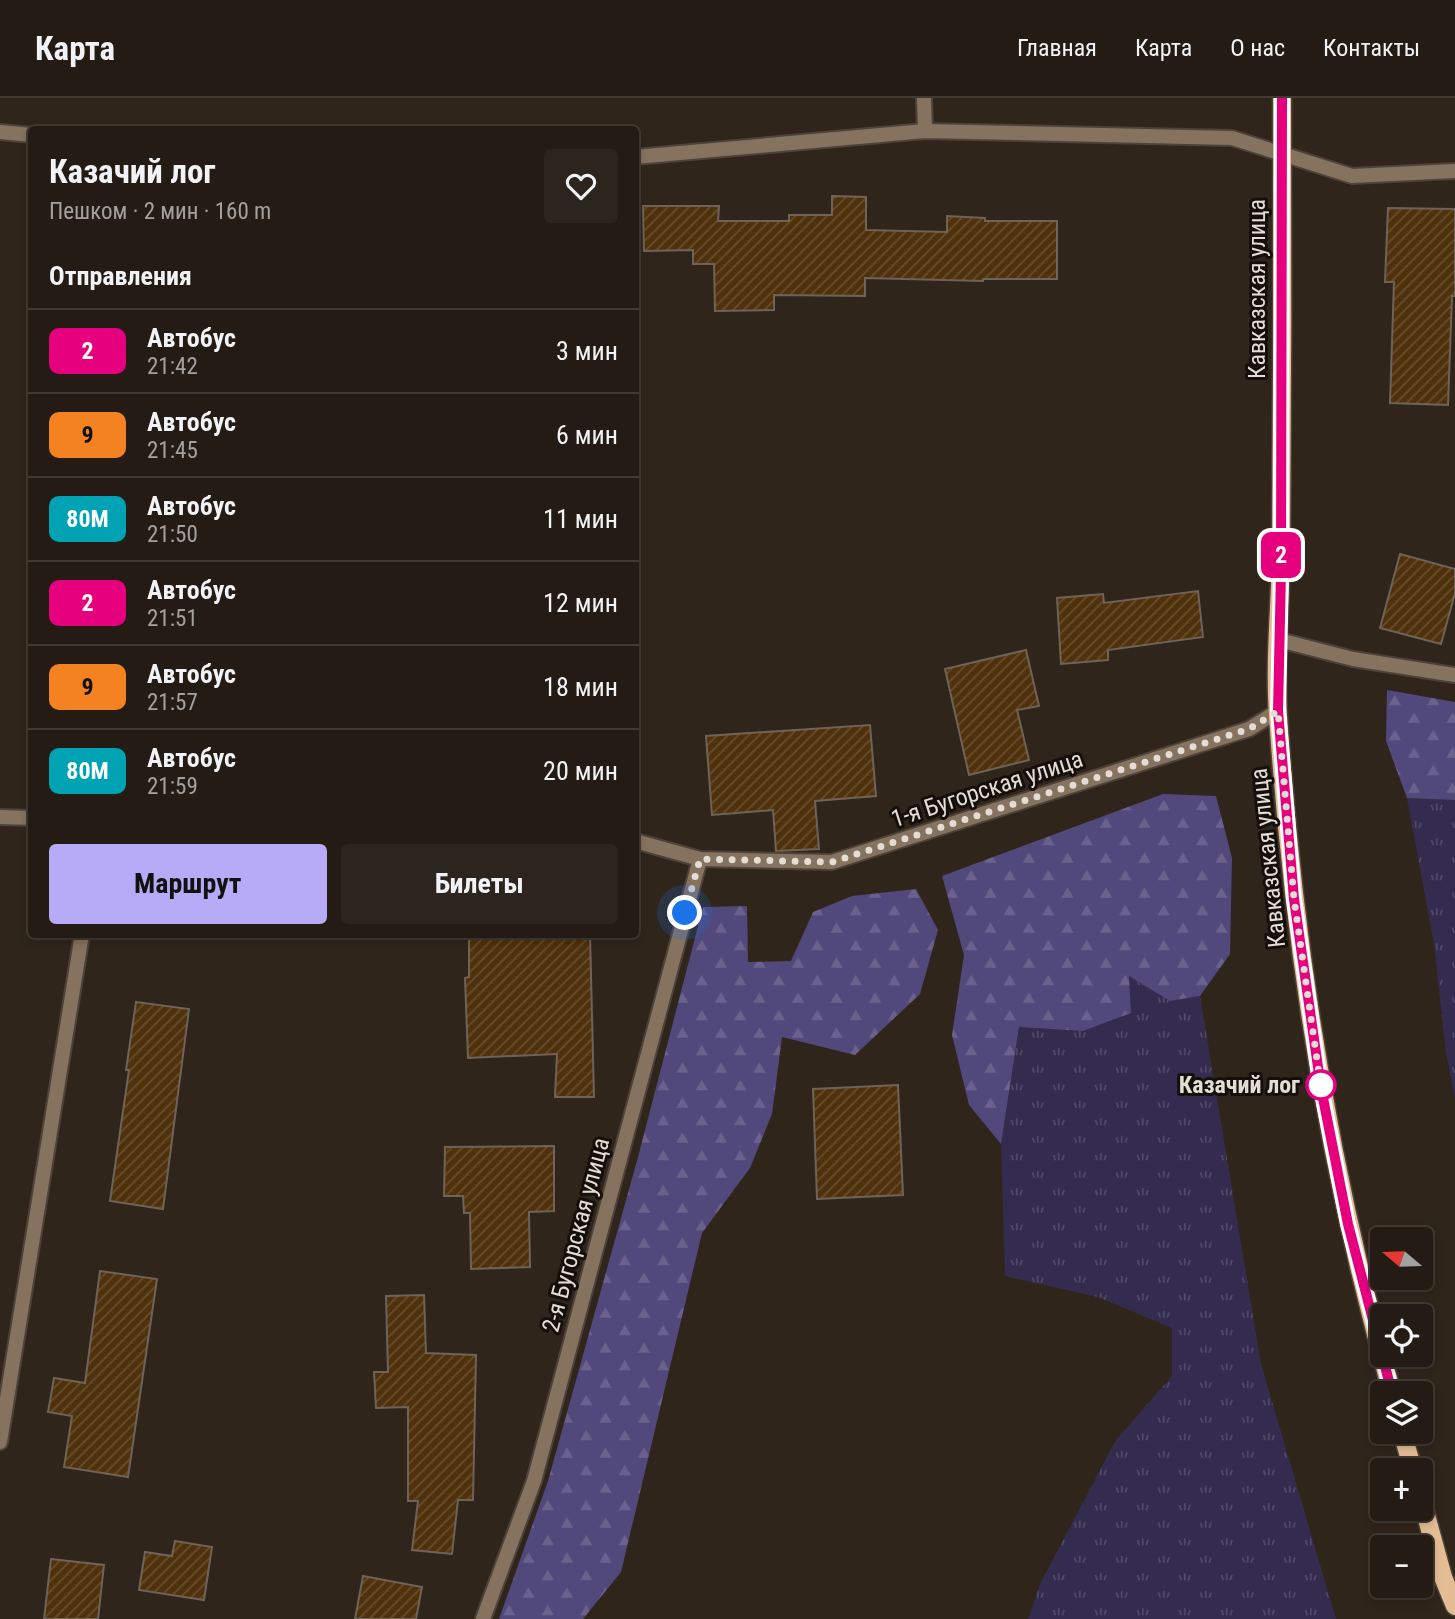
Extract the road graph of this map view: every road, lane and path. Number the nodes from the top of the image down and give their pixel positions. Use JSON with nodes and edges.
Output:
{"nodes":[{"id":1,"x":924,"y":98,"type":"edge"},
{"id":2,"x":1282,"y":98,"type":"edge"},
{"id":3,"x":925,"y":131,"type":"junction"},
{"id":4,"x":0,"y":132,"type":"edge"},
{"id":5,"x":28,"y":135,"type":"edge"},
{"id":6,"x":1282,"y":155,"type":"junction"},
{"id":7,"x":639,"y":157,"type":"edge"},
{"id":8,"x":1455,"y":171,"type":"edge"},
{"id":9,"x":1279,"y":640,"type":"junction"},
{"id":10,"x":1455,"y":675,"type":"edge"},
{"id":11,"x":1278,"y":711,"type":"junction"},
{"id":12,"x":0,"y":817,"type":"edge"},
{"id":13,"x":28,"y":818,"type":"edge"},
{"id":14,"x":639,"y":842,"type":"edge"},
{"id":15,"x":700,"y":859,"type":"junction"},
{"id":16,"x":81,"y":938,"type":"edge"},
{"id":17,"x":1389,"y":1381,"type":"edge"},
{"id":18,"x":0,"y":1442,"type":"edge"},
{"id":19,"x":1428,"y":1521,"type":"edge"},
{"id":20,"x":1455,"y":1606,"type":"edge"},
{"id":21,"x":483,"y":1619,"type":"edge"}],
"edges":[{"from":1,"to":3,"type":"street"},
{"from":2,"to":6,"type":"main road","name":"Кавказская улица"},
{"from":3,"to":6,"type":"street"},
{"from":3,"to":7,"type":"street"},
{"from":4,"to":5,"type":"street"},
{"from":6,"to":8,"type":"street"},
{"from":6,"to":9,"type":"main road","name":"Кавказская улица"},
{"from":9,"to":10,"type":"street"},
{"from":9,"to":11,"type":"main road","name":"Кавказская улица"},
{"from":11,"to":15,"type":"street","name":"1-я Бугорская улица"},
{"from":11,"to":17,"type":"main road","name":"Кавказская улица"},
{"from":12,"to":13,"type":"street"},
{"from":14,"to":15,"type":"street","name":"1-я Бугорская улица"},
{"from":15,"to":21,"type":"street","name":"2-я Бугорская улица"},
{"from":16,"to":18,"type":"street"},
{"from":19,"to":20,"type":"main road"}]}
